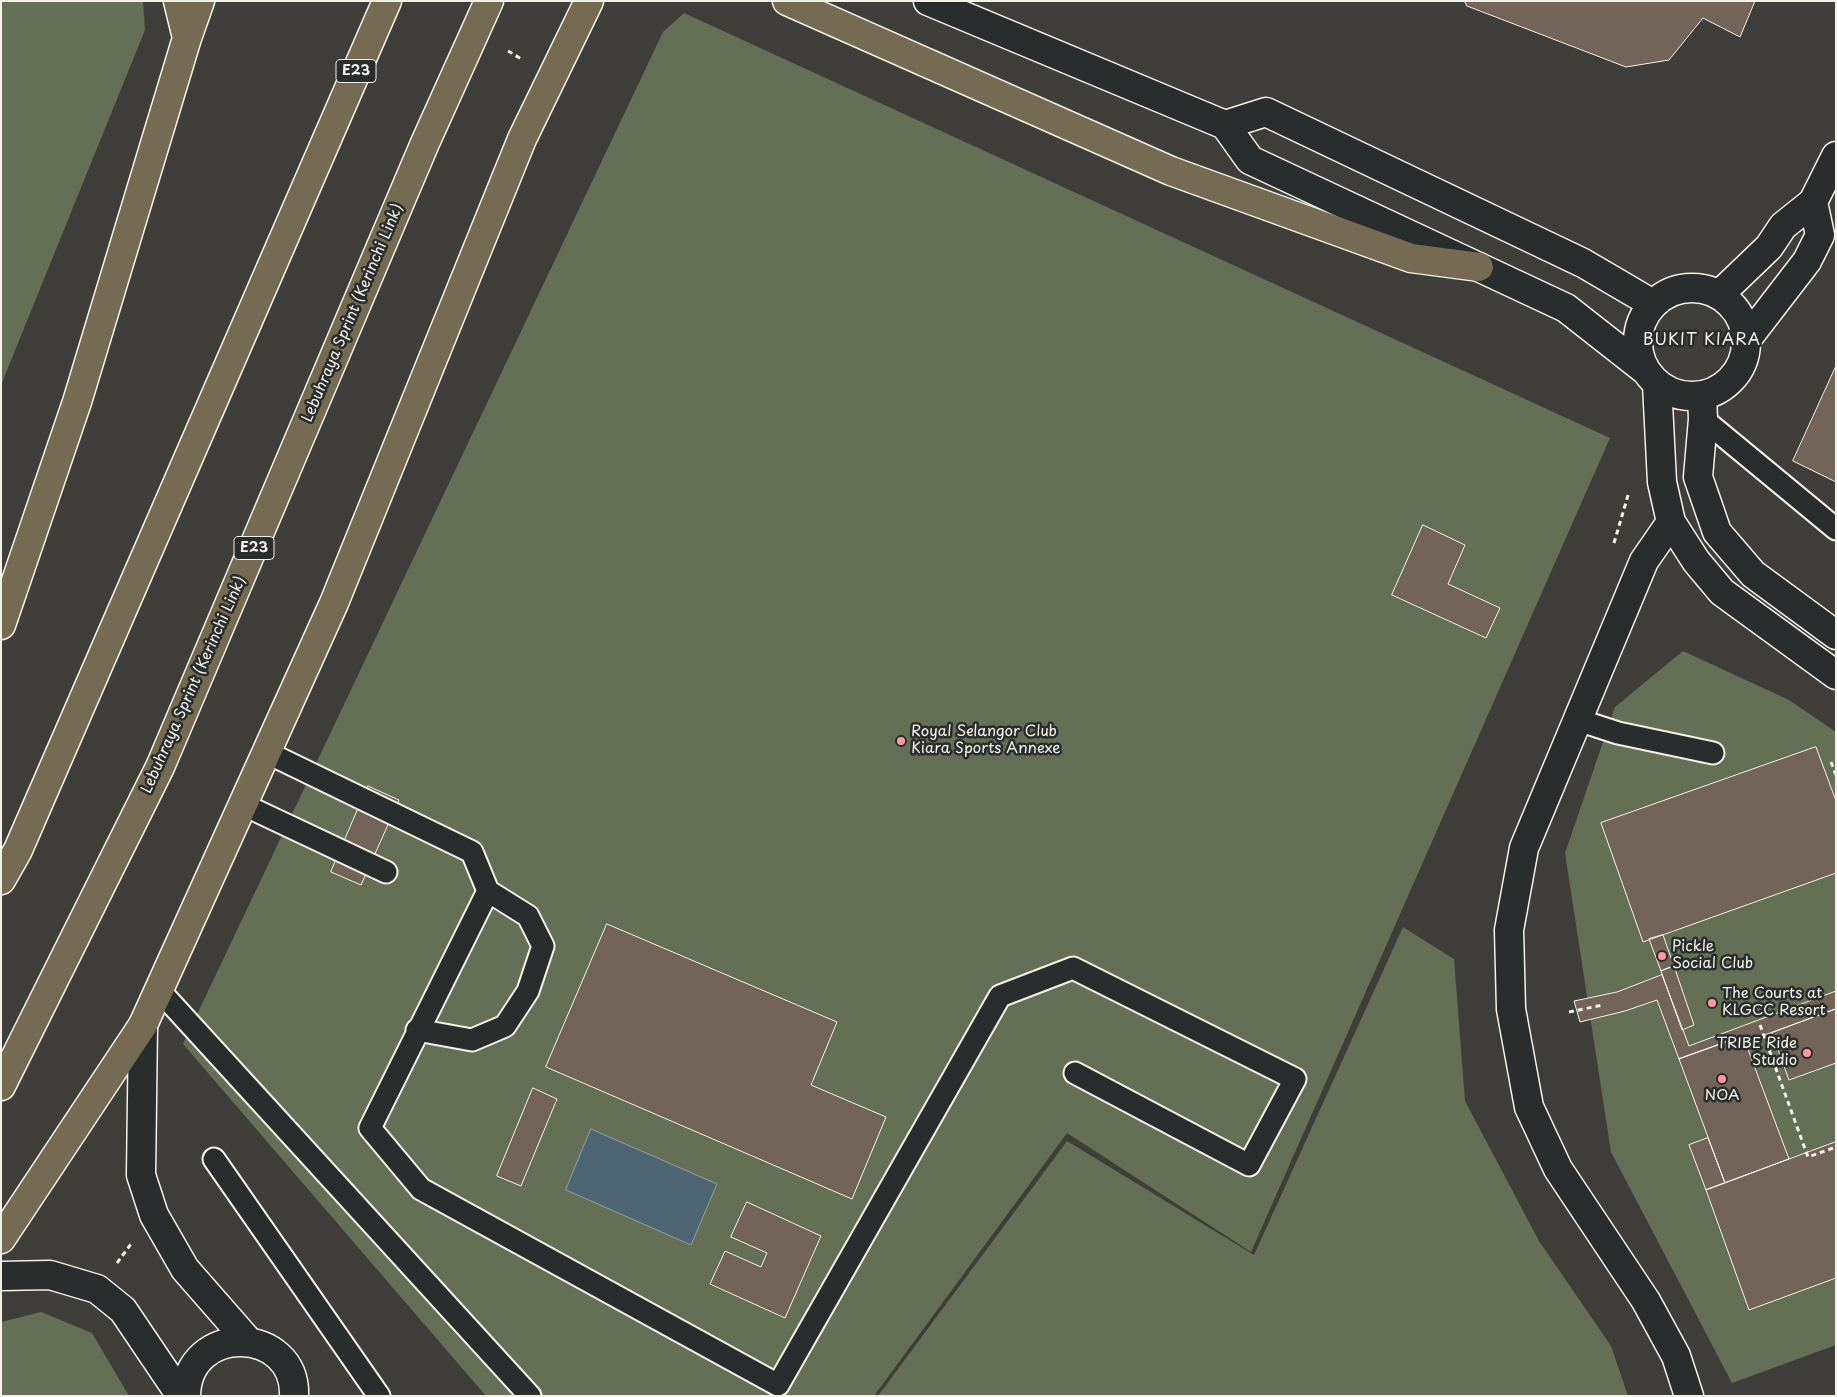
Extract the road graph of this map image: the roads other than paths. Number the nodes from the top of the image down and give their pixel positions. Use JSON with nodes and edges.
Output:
{"nodes":[{"id":1,"x":178,"y":1,"type":"edge"},
{"id":2,"x":200,"y":1,"type":"edge"},
{"id":3,"x":386,"y":1,"type":"edge"},
{"id":4,"x":489,"y":1,"type":"edge"},
{"id":5,"x":602,"y":1,"type":"edge"},
{"id":6,"x":787,"y":1,"type":"edge"},
{"id":7,"x":928,"y":1,"type":"edge"},
{"id":8,"x":584,"y":13,"type":"edge"},
{"id":9,"x":186,"y":38,"type":"junction"},
{"id":10,"x":1225,"y":125,"type":"junction"},
{"id":11,"x":1836,"y":156,"type":"edge"},
{"id":12,"x":1813,"y":202,"type":"junction"},
{"id":13,"x":1479,"y":267,"type":"junction"},
{"id":14,"x":1719,"y":295,"type":"junction"},
{"id":15,"x":1653,"y":304,"type":"junction"},
{"id":16,"x":1747,"y":339,"type":"junction"},
{"id":17,"x":1651,"y":377,"type":"junction"},
{"id":18,"x":1702,"y":408,"type":"junction"},
{"id":19,"x":1671,"y":522,"type":"junction"},
{"id":20,"x":1836,"y":529,"type":"edge"},
{"id":21,"x":1,"y":625,"type":"edge"},
{"id":22,"x":1836,"y":635,"type":"edge"},
{"id":23,"x":1836,"y":675,"type":"edge"},
{"id":24,"x":1578,"y":720,"type":"junction"},
{"id":25,"x":266,"y":752,"type":"junction"},
{"id":26,"x":1713,"y":753,"type":"dead end"},
{"id":27,"x":242,"y":804,"type":"junction"},
{"id":28,"x":386,"y":872,"type":"dead end"},
{"id":29,"x":1,"y":880,"type":"edge"},
{"id":30,"x":488,"y":891,"type":"junction"},
{"id":31,"x":158,"y":989,"type":"junction"},
{"id":32,"x":143,"y":1025,"type":"junction"},
{"id":33,"x":417,"y":1030,"type":"junction"},
{"id":34,"x":1075,"y":1072,"type":"dead end"},
{"id":35,"x":1,"y":1086,"type":"edge"},
{"id":36,"x":214,"y":1159,"type":"dead end"},
{"id":37,"x":1,"y":1239,"type":"edge"},
{"id":38,"x":1,"y":1276,"type":"edge"},
{"id":39,"x":248,"y":1341,"type":"junction"},
{"id":40,"x":180,"y":1396,"type":"edge"},
{"id":41,"x":186,"y":1396,"type":"edge"},
{"id":42,"x":294,"y":1396,"type":"edge"},
{"id":43,"x":379,"y":1396,"type":"edge"},
{"id":44,"x":530,"y":1396,"type":"edge"},
{"id":45,"x":1689,"y":1396,"type":"edge"}],
"edges":[{"from":1,"to":9,"type":"highway"},
{"from":2,"to":9,"type":"highway"},
{"from":3,"to":29,"type":"highway","number":"E23"},
{"from":4,"to":35,"type":"highway","name":"Lebuhraya Sprint (Kerinchi Link)","number":"E23"},
{"from":5,"to":8,"type":"highway"},
{"from":6,"to":13,"type":"highway"},
{"from":7,"to":10,"type":"street"},
{"from":8,"to":25,"type":"highway"},
{"from":9,"to":21,"type":"highway"},
{"from":10,"to":13,"type":"street"},
{"from":10,"to":15,"type":"street"},
{"from":11,"to":12,"type":"street"},
{"from":12,"to":14,"type":"street"},
{"from":12,"to":16,"type":"street"},
{"from":13,"to":17,"type":"street"},
{"from":14,"to":15,"type":"street"},
{"from":14,"to":16,"type":"street"},
{"from":15,"to":17,"type":"street"},
{"from":16,"to":18,"type":"street"},
{"from":17,"to":18,"type":"street"},
{"from":17,"to":19,"type":"street"},
{"from":18,"to":20,"type":"lane"},
{"from":18,"to":22,"type":"street"},
{"from":19,"to":23,"type":"street"},
{"from":19,"to":24,"type":"street"},
{"from":24,"to":26,"type":"lane"},
{"from":24,"to":45,"type":"street"},
{"from":25,"to":27,"type":"highway"},
{"from":25,"to":30,"type":"lane"},
{"from":27,"to":28,"type":"lane"},
{"from":27,"to":31,"type":"highway"},
{"from":30,"to":33,"type":"lane"},
{"from":30,"to":33,"type":"lane"},
{"from":31,"to":32,"type":"highway"},
{"from":31,"to":44,"type":"lane"},
{"from":32,"to":37,"type":"highway"},
{"from":32,"to":39,"type":"street"},
{"from":33,"to":34,"type":"lane"},
{"from":36,"to":43,"type":"lane"},
{"from":38,"to":40,"type":"street"},
{"from":39,"to":41,"type":"street"},
{"from":39,"to":42,"type":"street"}]}
